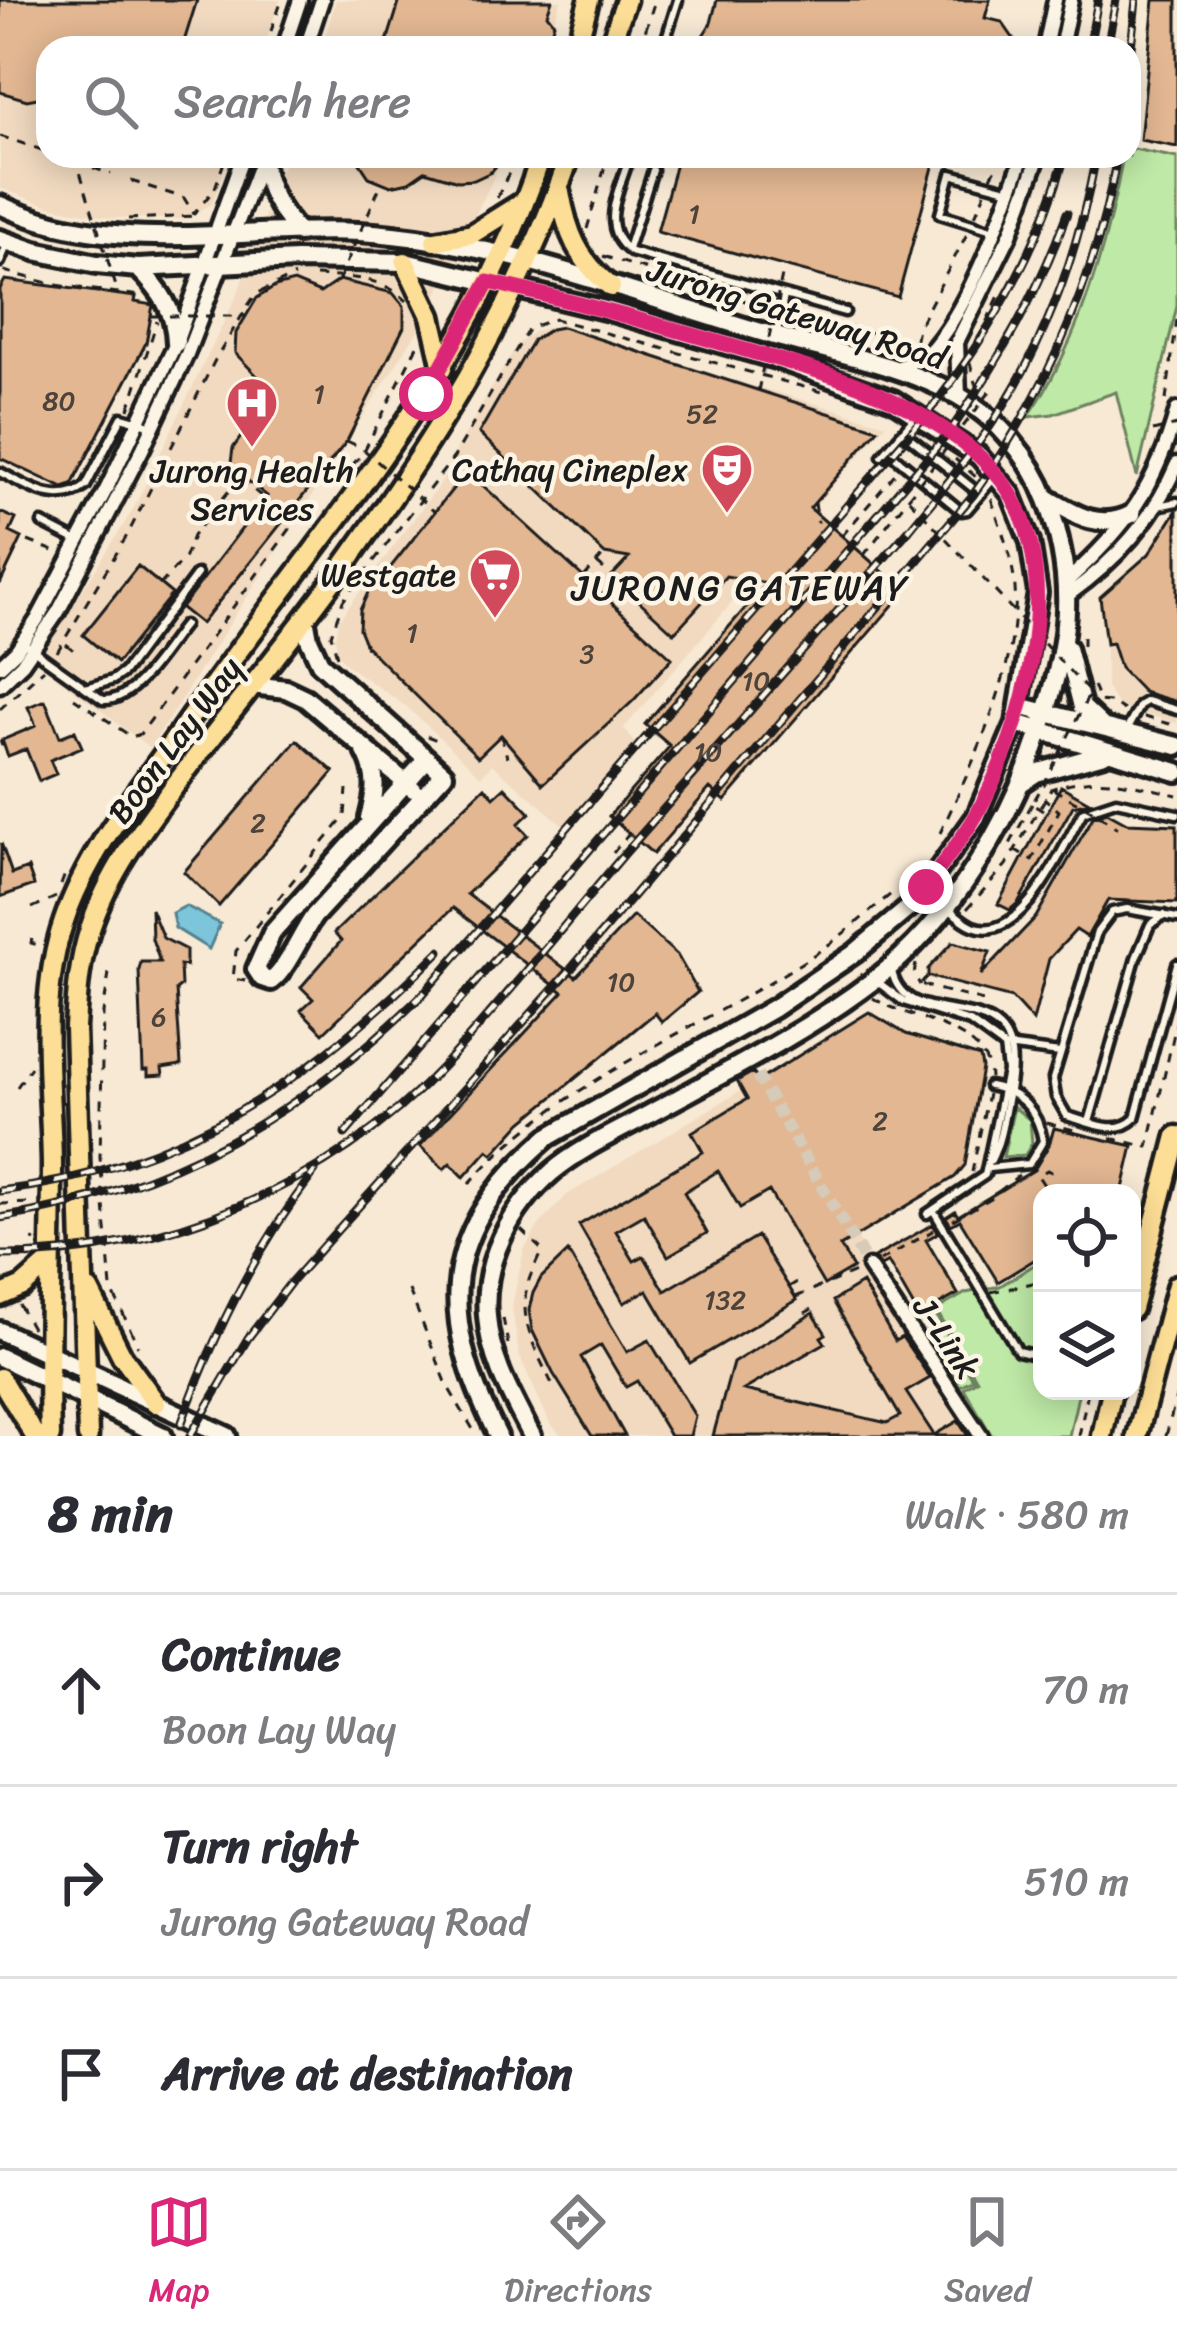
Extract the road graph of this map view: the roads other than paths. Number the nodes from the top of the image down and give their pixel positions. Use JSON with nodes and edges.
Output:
{"nodes":[{"id":1,"x":300,"y":0,"type":"edge"},
{"id":2,"x":322,"y":0,"type":"edge"},
{"id":3,"x":589,"y":0,"type":"edge"},
{"id":4,"x":604,"y":0,"type":"edge"},
{"id":5,"x":616,"y":0,"type":"edge"},
{"id":6,"x":626,"y":0,"type":"edge"},
{"id":7,"x":678,"y":0,"type":"edge"},
{"id":8,"x":1055,"y":0,"type":"edge"},
{"id":9,"x":1071,"y":0,"type":"edge"},
{"id":10,"x":288,"y":36,"type":"edge"},
{"id":11,"x":310,"y":36,"type":"edge"},
{"id":12,"x":579,"y":36,"type":"edge"},
{"id":13,"x":613,"y":36,"type":"edge"},
{"id":14,"x":667,"y":36,"type":"edge"},
{"id":15,"x":1048,"y":36,"type":"edge"},
{"id":16,"x":1064,"y":36,"type":"edge"},
{"id":17,"x":251,"y":168,"type":"edge"},
{"id":18,"x":260,"y":168,"type":"edge"},
{"id":19,"x":537,"y":168,"type":"edge"},
{"id":20,"x":566,"y":168,"type":"edge"},
{"id":21,"x":627,"y":168,"type":"edge"},
{"id":22,"x":1019,"y":168,"type":"edge"},
{"id":23,"x":1035,"y":168,"type":"edge"},
{"id":24,"x":652,"y":170,"type":"dead end"},
{"id":25,"x":559,"y":187,"type":"junction"},
{"id":26,"x":1011,"y":190,"type":"junction"},
{"id":27,"x":527,"y":199,"type":"junction"},
{"id":28,"x":0,"y":205,"type":"edge"},
{"id":29,"x":996,"y":231,"type":"junction"},
{"id":30,"x":299,"y":233,"type":"junction"},
{"id":31,"x":222,"y":234,"type":"junction"},
{"id":32,"x":4,"y":240,"type":"edge"},
{"id":33,"x":435,"y":241,"type":"junction"},
{"id":34,"x":628,"y":249,"type":"junction"},
{"id":35,"x":501,"y":256,"type":"junction"},
{"id":36,"x":405,"y":262,"type":"junction"},
{"id":37,"x":530,"y":262,"type":"junction"},
{"id":38,"x":212,"y":263,"type":"junction"},
{"id":39,"x":0,"y":266,"type":"edge"},
{"id":40,"x":138,"y":268,"type":"junction"},
{"id":41,"x":488,"y":282,"type":"junction"},
{"id":42,"x":611,"y":287,"type":"junction"},
{"id":43,"x":518,"y":289,"type":"junction"},
{"id":44,"x":784,"y":296,"type":"junction"},
{"id":45,"x":845,"y":312,"type":"dead end"},
{"id":46,"x":776,"y":337,"type":"junction"},
{"id":47,"x":176,"y":343,"type":"junction"},
{"id":48,"x":443,"y":368,"type":"junction"},
{"id":49,"x":894,"y":370,"type":"junction"},
{"id":50,"x":426,"y":394,"type":"junction"},
{"id":51,"x":959,"y":396,"type":"junction"},
{"id":52,"x":453,"y":408,"type":"junction"},
{"id":53,"x":1173,"y":411,"type":"edge"},
{"id":54,"x":918,"y":414,"type":"junction"},
{"id":55,"x":139,"y":422,"type":"junction"},
{"id":56,"x":903,"y":432,"type":"junction"},
{"id":57,"x":127,"y":446,"type":"junction"},
{"id":58,"x":142,"y":450,"type":"junction"},
{"id":59,"x":1176,"y":469,"type":"edge"},
{"id":60,"x":0,"y":472,"type":"edge"},
{"id":61,"x":992,"y":481,"type":"junction"},
{"id":62,"x":980,"y":494,"type":"junction"},
{"id":63,"x":1046,"y":498,"type":"junction"},
{"id":64,"x":1177,"y":502,"type":"edge"},
{"id":65,"x":1157,"y":506,"type":"junction"},
{"id":66,"x":1132,"y":514,"type":"junction"},
{"id":67,"x":42,"y":523,"type":"dead end"},
{"id":68,"x":1057,"y":534,"type":"junction"},
{"id":69,"x":80,"y":542,"type":"junction"},
{"id":70,"x":1030,"y":542,"type":"junction"},
{"id":71,"x":196,"y":574,"type":"dead end"},
{"id":72,"x":1067,"y":588,"type":"junction"},
{"id":73,"x":1037,"y":608,"type":"junction"},
{"id":74,"x":305,"y":618,"type":"junction"},
{"id":75,"x":184,"y":625,"type":"dead end"},
{"id":76,"x":1079,"y":637,"type":"junction"},
{"id":77,"x":28,"y":646,"type":"junction"},
{"id":78,"x":0,"y":666,"type":"edge"},
{"id":79,"x":0,"y":685,"type":"edge"},
{"id":80,"x":252,"y":685,"type":"junction"},
{"id":81,"x":86,"y":688,"type":"junction"},
{"id":82,"x":1177,"y":710,"type":"edge"},
{"id":83,"x":1046,"y":713,"type":"junction"},
{"id":84,"x":1018,"y":715,"type":"junction"},
{"id":85,"x":1102,"y":727,"type":"junction"},
{"id":86,"x":1040,"y":732,"type":"junction"},
{"id":87,"x":1125,"y":732,"type":"junction"},
{"id":88,"x":358,"y":740,"type":"junction"},
{"id":89,"x":1177,"y":746,"type":"edge"},
{"id":90,"x":1107,"y":754,"type":"junction"},
{"id":91,"x":427,"y":759,"type":"junction"},
{"id":92,"x":1177,"y":772,"type":"edge"},
{"id":93,"x":406,"y":782,"type":"junction"},
{"id":94,"x":1020,"y":783,"type":"junction"},
{"id":95,"x":422,"y":798,"type":"junction"},
{"id":96,"x":1177,"y":814,"type":"edge"},
{"id":97,"x":367,"y":824,"type":"junction"},
{"id":98,"x":926,"y":887,"type":"junction"},
{"id":99,"x":953,"y":911,"type":"junction"},
{"id":100,"x":1164,"y":915,"type":"junction"},
{"id":101,"x":1177,"y":918,"type":"edge"},
{"id":102,"x":1177,"y":964,"type":"edge"},
{"id":103,"x":891,"y":966,"type":"junction"},
{"id":104,"x":873,"y":988,"type":"junction"},
{"id":105,"x":964,"y":1016,"type":"junction"},
{"id":106,"x":1009,"y":1050,"type":"junction"},
{"id":107,"x":1061,"y":1053,"type":"junction"},
{"id":108,"x":989,"y":1086,"type":"road end"},
{"id":109,"x":1007,"y":1089,"type":"junction"},
{"id":110,"x":1089,"y":1122,"type":"junction"},
{"id":111,"x":1177,"y":1136,"type":"edge"},
{"id":112,"x":988,"y":1166,"type":"junction"},
{"id":113,"x":467,"y":1244,"type":"junction"},
{"id":114,"x":50,"y":1262,"type":"junction"},
{"id":115,"x":492,"y":1262,"type":"junction"},
{"id":116,"x":460,"y":1265,"type":"junction"},
{"id":117,"x":868,"y":1267,"type":"tunnel mouth"},
{"id":118,"x":84,"y":1280,"type":"junction"},
{"id":119,"x":1177,"y":1285,"type":"edge"},
{"id":120,"x":1136,"y":1292,"type":"edge"},
{"id":121,"x":0,"y":1296,"type":"edge"},
{"id":122,"x":0,"y":1331,"type":"edge"},
{"id":123,"x":47,"y":1354,"type":"junction"},
{"id":124,"x":1033,"y":1355,"type":"edge"},
{"id":125,"x":0,"y":1358,"type":"edge"},
{"id":126,"x":87,"y":1372,"type":"junction"},
{"id":127,"x":0,"y":1378,"type":"edge"},
{"id":128,"x":47,"y":1379,"type":"junction"},
{"id":129,"x":88,"y":1399,"type":"junction"},
{"id":130,"x":1110,"y":1400,"type":"edge"},
{"id":131,"x":156,"y":1403,"type":"junction"},
{"id":132,"x":35,"y":1436,"type":"edge"},
{"id":133,"x":50,"y":1436,"type":"edge"},
{"id":134,"x":88,"y":1436,"type":"edge"},
{"id":135,"x":163,"y":1436,"type":"edge"},
{"id":136,"x":227,"y":1436,"type":"edge"},
{"id":137,"x":498,"y":1436,"type":"edge"},
{"id":138,"x":532,"y":1436,"type":"edge"},
{"id":139,"x":981,"y":1436,"type":"edge"},
{"id":140,"x":1102,"y":1436,"type":"edge"},
{"id":141,"x":1137,"y":1436,"type":"edge"}],
"edges":[{"from":1,"to":10,"type":"street"},
{"from":2,"to":11,"type":"street"},
{"from":3,"to":12,"type":"main road"},
{"from":4,"to":5,"type":"main road"},
{"from":6,"to":13,"type":"main road"},
{"from":7,"to":14,"type":"lane"},
{"from":8,"to":15,"type":"street"},
{"from":9,"to":16,"type":"street"},
{"from":17,"to":31,"type":"street"},
{"from":18,"to":30,"type":"main road"},
{"from":19,"to":27,"type":"main road","name":"Boon Lay Way"},
{"from":20,"to":25,"type":"main road","name":"Boon Lay Way"},
{"from":21,"to":34,"type":"lane"},
{"from":22,"to":26,"type":"street"},
{"from":23,"to":51,"type":"street"},
{"from":24,"to":34,"type":"lane"},
{"from":25,"to":37,"type":"main road","name":"Boon Lay Way"},
{"from":25,"to":42,"type":"main road"},
{"from":26,"to":29,"type":"street"},
{"from":26,"to":29,"type":"lane"},
{"from":27,"to":33,"type":"main road"},
{"from":27,"to":35,"type":"main road","name":"Boon Lay Way"},
{"from":28,"to":31,"type":"main road","name":"Jurong Gateway Road"},
{"from":29,"to":49,"type":"street"},
{"from":30,"to":31,"type":"main road","name":"Jurong Gateway Road"},
{"from":30,"to":33,"type":"main road","name":"Jurong Gateway Road"},
{"from":31,"to":38,"type":"street"},
{"from":32,"to":39,"type":"lane"},
{"from":32,"to":40,"type":"main road","name":"Jurong Gateway Road"},
{"from":33,"to":35,"type":"main road","name":"Jurong Gateway Road"},
{"from":34,"to":44,"type":"lane"},
{"from":35,"to":37,"type":"main road","name":"Jurong Gateway Road"},
{"from":35,"to":41,"type":"main road","name":"Boon Lay Way"},
{"from":36,"to":38,"type":"main road","name":"Jurong Gateway Road"},
{"from":36,"to":41,"type":"main road","name":"Jurong Gateway Road"},
{"from":36,"to":48,"type":"main road"},
{"from":37,"to":42,"type":"main road","name":"Jurong Gateway Road"},
{"from":37,"to":43,"type":"main road","name":"Boon Lay Way"},
{"from":38,"to":40,"type":"main road","name":"Jurong Gateway Road"},
{"from":38,"to":47,"type":"street"},
{"from":38,"to":55,"type":"street"},
{"from":40,"to":47,"type":"main road"},
{"from":41,"to":43,"type":"main road","name":"Jurong Gateway Road"},
{"from":41,"to":48,"type":"main road","name":"Boon Lay Way"},
{"from":42,"to":46,"type":"main road","name":"Jurong Gateway Road"},
{"from":43,"to":52,"type":"main road","name":"Boon Lay Way"},
{"from":43,"to":54,"type":"main road","name":"Jurong Gateway Road"},
{"from":44,"to":45,"type":"lane"},
{"from":44,"to":46,"type":"lane"},
{"from":46,"to":49,"type":"main road","name":"Jurong Gateway Road"},
{"from":47,"to":55,"type":"street"},
{"from":48,"to":50,"type":"main road","name":"Boon Lay Way"},
{"from":49,"to":51,"type":"main road","name":"Jurong Gateway Road"},
{"from":50,"to":52,"type":"main road"},
{"from":50,"to":114,"type":"main road","name":"Boon Lay Way"},
{"from":51,"to":63,"type":"main road","name":"Jurong Gateway Road"},
{"from":52,"to":74,"type":"main road","name":"Boon Lay Way"},
{"from":53,"to":66,"type":"street"},
{"from":54,"to":56,"type":"lane"},
{"from":54,"to":61,"type":"main road","name":"Jurong Gateway Road"},
{"from":55,"to":57,"type":"street"},
{"from":55,"to":58,"type":"street"},
{"from":55,"to":60,"type":"lane"},
{"from":56,"to":62,"type":"lane"},
{"from":56,"to":62,"type":"lane"},
{"from":57,"to":58,"type":"lane"},
{"from":57,"to":69,"type":"street"},
{"from":58,"to":77,"type":"street"},
{"from":59,"to":65,"type":"street"},
{"from":61,"to":62,"type":"lane"},
{"from":61,"to":70,"type":"main road","name":"Jurong Gateway Road"},
{"from":63,"to":66,"type":"main road"},
{"from":63,"to":68,"type":"main road","name":"Jurong Gateway Road"},
{"from":64,"to":65,"type":"lane"},
{"from":65,"to":72,"type":"street"},
{"from":66,"to":72,"type":"street"},
{"from":67,"to":69,"type":"lane"},
{"from":68,"to":70,"type":"main road"},
{"from":68,"to":72,"type":"main road","name":"Jurong Gateway Road"},
{"from":69,"to":77,"type":"street"},
{"from":70,"to":73,"type":"main road","name":"Jurong Gateway Road"},
{"from":71,"to":81,"type":"lane"},
{"from":72,"to":73,"type":"main road"},
{"from":72,"to":76,"type":"main road","name":"Jurong Gateway Road"},
{"from":73,"to":84,"type":"main road","name":"Jurong Gateway Road"},
{"from":74,"to":80,"type":"main road","name":"Boon Lay Way"},
{"from":74,"to":91,"type":"main road"},
{"from":75,"to":81,"type":"lane"},
{"from":76,"to":83,"type":"main road","name":"Jurong Gateway Road"},
{"from":76,"to":85,"type":"main road"},
{"from":77,"to":78,"type":"street"},
{"from":77,"to":79,"type":"street"},
{"from":77,"to":81,"type":"lane"},
{"from":80,"to":88,"type":"main road"},
{"from":80,"to":118,"type":"main road","name":"Boon Lay Way"},
{"from":82,"to":87,"type":"lane"},
{"from":83,"to":84,"type":"main road"},
{"from":83,"to":85,"type":"main road"},
{"from":83,"to":86,"type":"main road","name":"Jurong Gateway Road"},
{"from":84,"to":86,"type":"main road"},
{"from":84,"to":98,"type":"main road","name":"Jurong Gateway Road"},
{"from":85,"to":87,"type":"main road"},
{"from":86,"to":90,"type":"main road"},
{"from":86,"to":94,"type":"main road","name":"Jurong Gateway Road"},
{"from":87,"to":89,"type":"main road"},
{"from":88,"to":93,"type":"main road"},
{"from":88,"to":97,"type":"main road"},
{"from":90,"to":92,"type":"main road"},
{"from":90,"to":94,"type":"main road"},
{"from":91,"to":93,"type":"main road"},
{"from":91,"to":95,"type":"main road"},
{"from":93,"to":95,"type":"main road"},
{"from":93,"to":97,"type":"main road"},
{"from":94,"to":99,"type":"main road","name":"Jurong Gateway Road"},
{"from":95,"to":97,"type":"main road"},
{"from":96,"to":99,"type":"lane"},
{"from":98,"to":99,"type":"lane"},
{"from":98,"to":113,"type":"main road","name":"Jurong Gateway Road"},
{"from":99,"to":103,"type":"main road","name":"Jurong Gateway Road"},
{"from":100,"to":101,"type":"lane"},
{"from":100,"to":107,"type":"lane"},
{"from":100,"to":110,"type":"lane"},
{"from":102,"to":110,"type":"lane"},
{"from":103,"to":104,"type":"main road","name":"Jurong Gateway Road"},
{"from":103,"to":105,"type":"lane"},
{"from":104,"to":105,"type":"lane"},
{"from":104,"to":115,"type":"main road","name":"Jurong Gateway Road"},
{"from":105,"to":106,"type":"lane"},
{"from":106,"to":107,"type":"lane"},
{"from":106,"to":109,"type":"lane"},
{"from":107,"to":110,"type":"lane"},
{"from":108,"to":109,"type":"lane"},
{"from":109,"to":112,"type":"lane"},
{"from":109,"to":112,"type":"lane"},
{"from":111,"to":120,"type":"main road"},
{"from":112,"to":124,"type":"lane"},
{"from":113,"to":115,"type":"main road"},
{"from":113,"to":116,"type":"main road","name":"Jurong Gateway Road"},
{"from":114,"to":121,"type":"main road"},
{"from":114,"to":123,"type":"main road","name":"Boon Lay Way"},
{"from":115,"to":116,"type":"main road"},
{"from":115,"to":138,"type":"main road","name":"Jurong Gateway Road"},
{"from":116,"to":137,"type":"main road","name":"Jurong Gateway Road"},
{"from":117,"to":139,"type":"street","name":"J-Link"},
{"from":118,"to":126,"type":"main road","name":"Boon Lay Way"},
{"from":118,"to":131,"type":"main road"},
{"from":119,"to":141,"type":"main road"},
{"from":122,"to":123,"type":"main road"},
{"from":123,"to":126,"type":"main road"},
{"from":123,"to":128,"type":"main road","name":"Boon Lay Way"},
{"from":125,"to":128,"type":"main road"},
{"from":126,"to":129,"type":"main road","name":"Boon Lay Way"},
{"from":126,"to":131,"type":"main road"},
{"from":127,"to":132,"type":"main road"},
{"from":128,"to":129,"type":"main road"},
{"from":128,"to":133,"type":"main road","name":"Boon Lay Way"},
{"from":129,"to":134,"type":"main road","name":"Boon Lay Way"},
{"from":129,"to":135,"type":"main road"},
{"from":130,"to":140,"type":"main road"},
{"from":131,"to":136,"type":"main road"}]}
